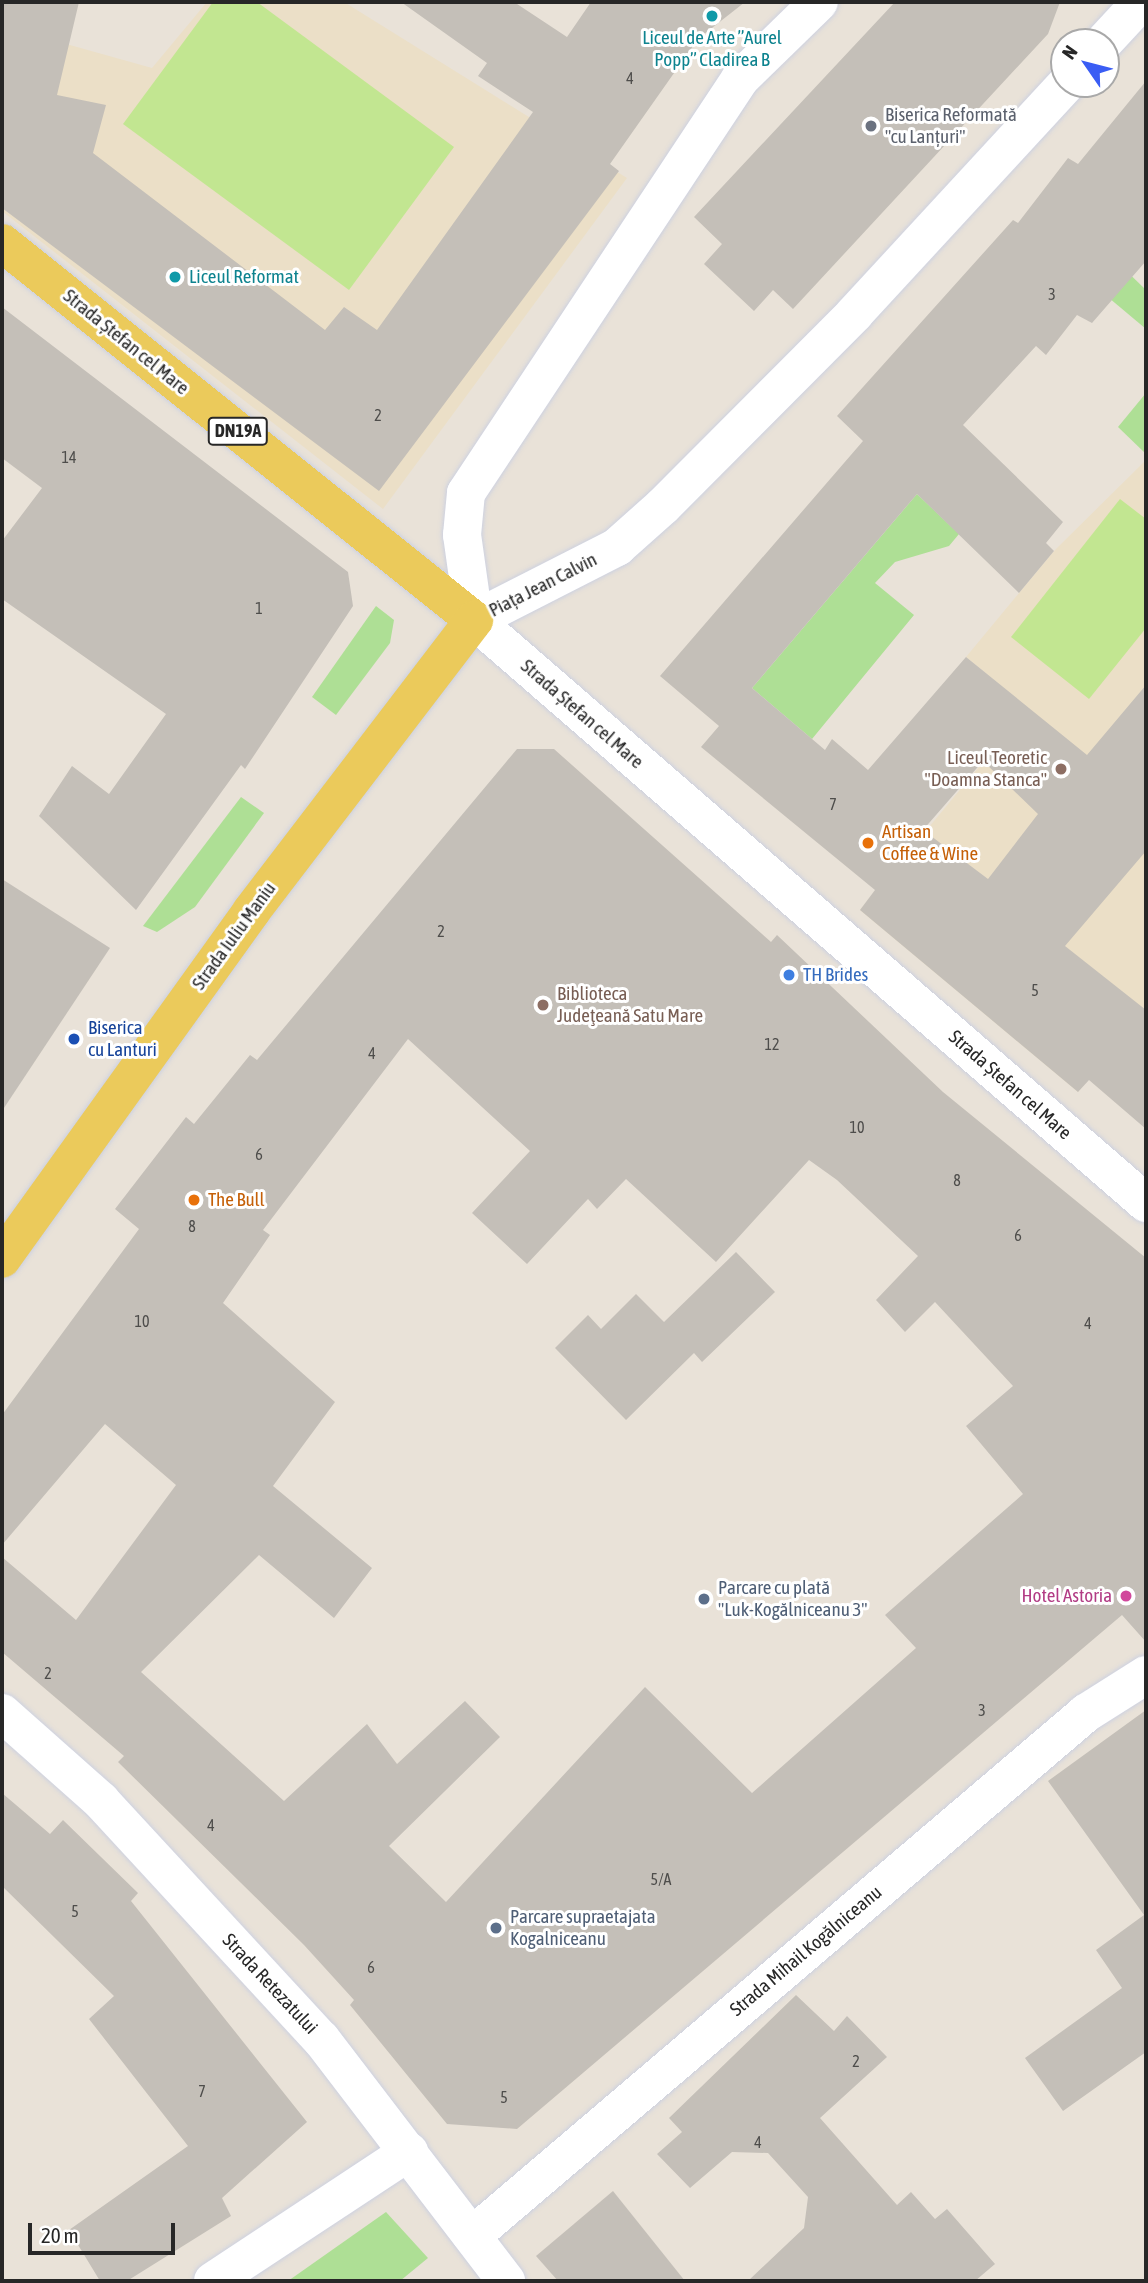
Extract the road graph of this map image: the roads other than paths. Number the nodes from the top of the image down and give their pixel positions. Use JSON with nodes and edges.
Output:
{"nodes":[{"id":1,"x":819,"y":2,"type":"edge"},
{"id":2,"x":1142,"y":2,"type":"edge"},
{"id":3,"x":1117,"y":28,"type":"edge"},
{"id":4,"x":1053,"y":98,"type":"edge"},
{"id":5,"x":2,"y":243,"type":"edge"},
{"id":6,"x":474,"y":620,"type":"junction"},
{"id":7,"x":1146,"y":1203,"type":"edge"},
{"id":8,"x":2,"y":1259,"type":"edge"},
{"id":9,"x":1146,"y":1675,"type":"edge"},
{"id":10,"x":2,"y":1713,"type":"edge"},
{"id":11,"x":409,"y":2152,"type":"junction"},
{"id":12,"x":471,"y":2236,"type":"junction"},
{"id":13,"x":213,"y":2281,"type":"edge"},
{"id":14,"x":506,"y":2281,"type":"edge"}],
"edges":[{"from":1,"to":6,"type":"street","name":"Piața Jean Calvin"},
{"from":2,"to":3,"type":"street"},
{"from":4,"to":6,"type":"street","name":"Piața Jean Calvin"},
{"from":5,"to":6,"type":"main road","name":"Strada Ștefan cel Mare","number":"DN19A"},
{"from":6,"to":7,"type":"street","name":"Strada Ștefan cel Mare","number":"DN19A"},
{"from":6,"to":8,"type":"main road","name":"Strada Iuliu Maniu"},
{"from":9,"to":12,"type":"street","name":"Strada Mihail Kogălniceanu"},
{"from":10,"to":11,"type":"street","name":"Strada Retezatului"},
{"from":11,"to":12,"type":"street","name":"Strada Retezatului"},
{"from":11,"to":13,"type":"street"},
{"from":12,"to":14,"type":"street","name":"Strada Retezatului"}]}
